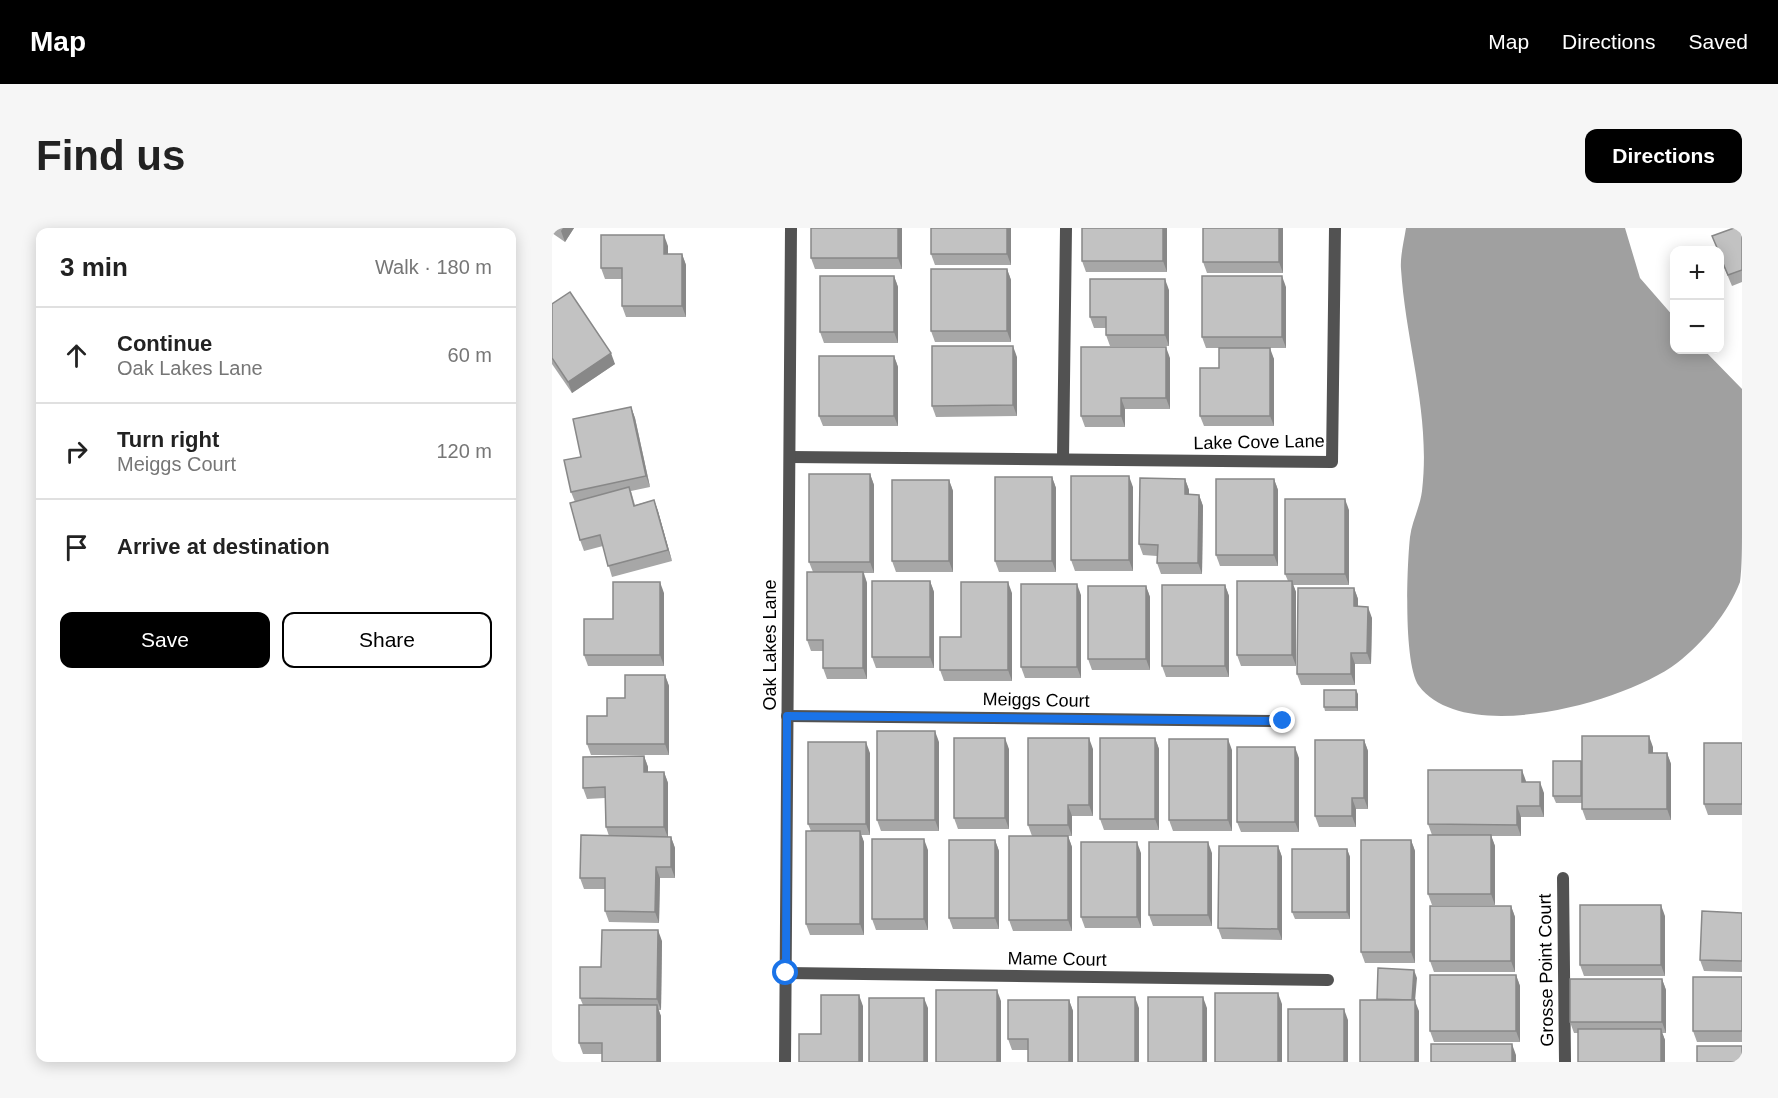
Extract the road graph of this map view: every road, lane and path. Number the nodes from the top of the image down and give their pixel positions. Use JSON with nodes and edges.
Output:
{"nodes":[{"id":1,"x":791,"y":228,"type":"edge"},
{"id":2,"x":1066,"y":228,"type":"edge"},
{"id":3,"x":1335,"y":228,"type":"edge"},
{"id":4,"x":790,"y":456,"type":"junction"},
{"id":5,"x":1063,"y":459,"type":"junction"},
{"id":6,"x":787,"y":716,"type":"junction"},
{"id":7,"x":1283,"y":721,"type":"dead end"},
{"id":8,"x":1563,"y":878,"type":"dead end"},
{"id":9,"x":786,"y":973,"type":"junction"},
{"id":10,"x":1328,"y":980,"type":"dead end"},
{"id":11,"x":785,"y":1062,"type":"edge"},
{"id":12,"x":1565,"y":1062,"type":"edge"}],
"edges":[{"from":1,"to":4,"type":"street","name":"Oak Lakes Lane"},
{"from":2,"to":5,"type":"street"},
{"from":3,"to":5,"type":"street","name":"Lake Cove Lane"},
{"from":4,"to":5,"type":"street","name":"Lake Cove Lane"},
{"from":4,"to":6,"type":"street","name":"Oak Lakes Lane"},
{"from":6,"to":7,"type":"street","name":"Meiggs Court"},
{"from":6,"to":9,"type":"street","name":"Oak Lakes Lane"},
{"from":8,"to":12,"type":"street","name":"Grosse Point Court"},
{"from":9,"to":10,"type":"street","name":"Mame Court"},
{"from":9,"to":11,"type":"street","name":"Oak Lakes Lane"}]}
